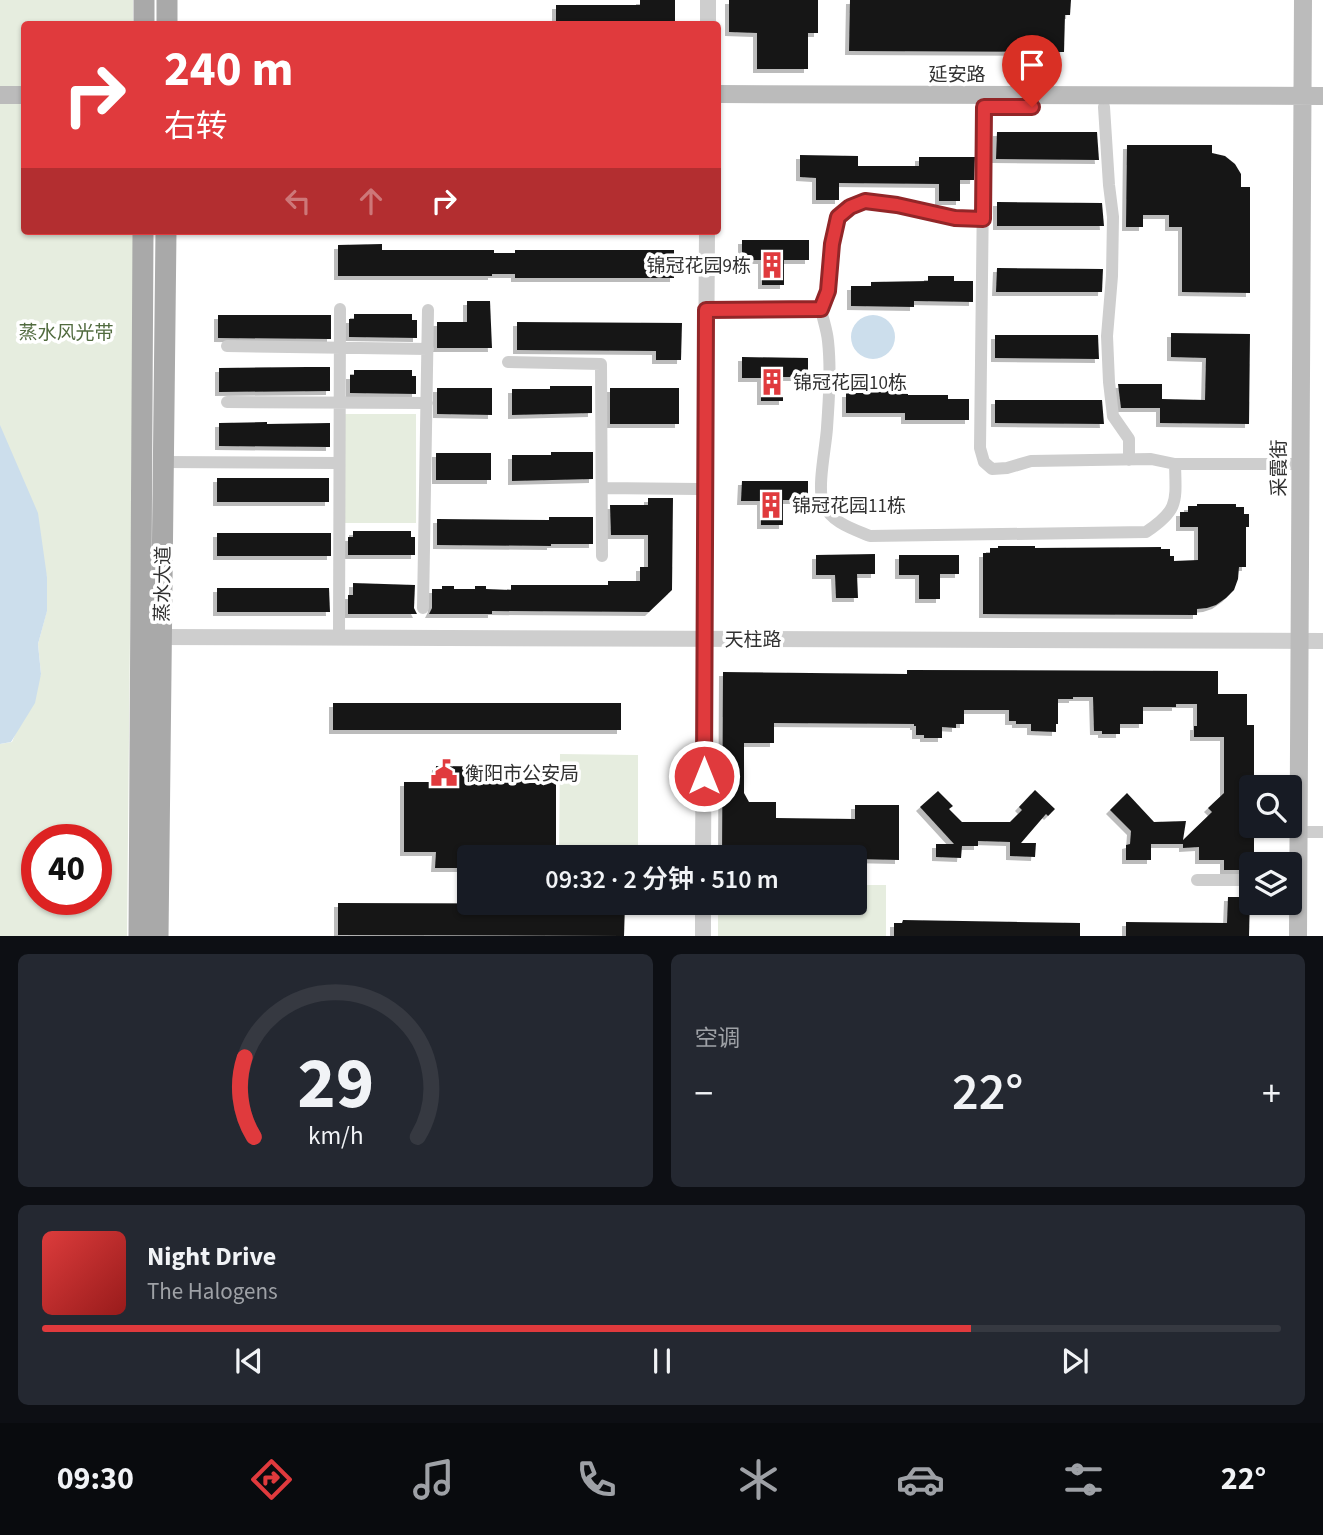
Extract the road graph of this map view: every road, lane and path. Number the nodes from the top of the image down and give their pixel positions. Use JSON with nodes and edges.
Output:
{"nodes":[{"id":1,"x":144,"y":0,"type":"edge"},
{"id":2,"x":167,"y":0,"type":"edge"},
{"id":3,"x":700,"y":0,"type":"edge"},
{"id":4,"x":708,"y":0,"type":"edge"},
{"id":5,"x":1293,"y":0,"type":"edge"},
{"id":6,"x":1303,"y":0,"type":"edge"},
{"id":7,"x":144,"y":21,"type":"edge"},
{"id":8,"x":167,"y":21,"type":"edge"},
{"id":9,"x":700,"y":21,"type":"edge"},
{"id":10,"x":708,"y":21,"type":"edge"},
{"id":11,"x":721,"y":94,"type":"edge"},
{"id":12,"x":0,"y":95,"type":"edge"},
{"id":13,"x":1323,"y":96,"type":"edge"},
{"id":14,"x":21,"y":100,"type":"edge"},
{"id":15,"x":21,"y":100,"type":"edge"},
{"id":16,"x":1297,"y":102,"type":"junction"},
{"id":17,"x":0,"y":106,"type":"edge"},
{"id":18,"x":721,"y":106,"type":"edge"},
{"id":19,"x":984,"y":107,"type":"junction"},
{"id":20,"x":1104,"y":107,"type":"junction"},
{"id":21,"x":1323,"y":108,"type":"edge"},
{"id":22,"x":983,"y":219,"type":"junction"},
{"id":23,"x":143,"y":235,"type":"edge"},
{"id":24,"x":166,"y":235,"type":"edge"},
{"id":25,"x":699,"y":235,"type":"edge"},
{"id":26,"x":707,"y":235,"type":"edge"},
{"id":27,"x":340,"y":309,"type":"dead end"},
{"id":28,"x":821,"y":309,"type":"junction"},
{"id":29,"x":428,"y":310,"type":"dead end"},
{"id":30,"x":706,"y":310,"type":"junction"},
{"id":31,"x":227,"y":346,"type":"dead end"},
{"id":32,"x":340,"y":348,"type":"junction"},
{"id":33,"x":428,"y":349,"type":"junction"},
{"id":34,"x":508,"y":362,"type":"dead end"},
{"id":35,"x":227,"y":402,"type":"dead end"},
{"id":36,"x":340,"y":403,"type":"junction"},
{"id":37,"x":427,"y":403,"type":"junction"},
{"id":38,"x":1129,"y":460,"type":"junction"},
{"id":39,"x":163,"y":462,"type":"junction"},
{"id":40,"x":339,"y":463,"type":"junction"},
{"id":41,"x":1175,"y":464,"type":"junction"},
{"id":42,"x":1295,"y":464,"type":"junction"},
{"id":43,"x":602,"y":488,"type":"junction"},
{"id":44,"x":698,"y":489,"type":"junction"},
{"id":45,"x":602,"y":556,"type":"dead end"},
{"id":46,"x":423,"y":608,"type":"dead end"},
{"id":47,"x":151,"y":637,"type":"junction"},
{"id":48,"x":339,"y":638,"type":"junction"},
{"id":49,"x":701,"y":639,"type":"junction"},
{"id":50,"x":1294,"y":641,"type":"junction"},
{"id":51,"x":1323,"y":641,"type":"edge"},
{"id":52,"x":1289,"y":775,"type":"edge"},
{"id":53,"x":1293,"y":775,"type":"edge"},
{"id":54,"x":1302,"y":830,"type":"edge"},
{"id":55,"x":1323,"y":832,"type":"edge"},
{"id":56,"x":1293,"y":838,"type":"edge"},
{"id":57,"x":696,"y":845,"type":"edge"},
{"id":58,"x":704,"y":845,"type":"edge"},
{"id":59,"x":1197,"y":880,"type":"dead end"},
{"id":60,"x":1239,"y":880,"type":"edge"},
{"id":61,"x":695,"y":915,"type":"edge"},
{"id":62,"x":703,"y":915,"type":"edge"},
{"id":63,"x":1288,"y":915,"type":"edge"},
{"id":64,"x":139,"y":936,"type":"edge"},
{"id":65,"x":158,"y":936,"type":"edge"},
{"id":66,"x":695,"y":936,"type":"edge"},
{"id":67,"x":703,"y":936,"type":"edge"},
{"id":68,"x":1287,"y":936,"type":"edge"},
{"id":69,"x":1297,"y":936,"type":"edge"}],
"edges":[{"from":1,"to":7,"type":"main road"},
{"from":2,"to":8,"type":"main road"},
{"from":3,"to":9,"type":"street"},
{"from":4,"to":10,"type":"street"},
{"from":5,"to":16,"type":"main road","name":"采霞街"},
{"from":6,"to":16,"type":"main road","name":"采霞街"},
{"from":11,"to":16,"type":"main road","name":"延安路"},
{"from":12,"to":14,"type":"main road"},
{"from":13,"to":16,"type":"main road","name":"延安路"},
{"from":15,"to":17,"type":"main road"},
{"from":16,"to":20,"type":"main road","name":"延安路"},
{"from":16,"to":21,"type":"main road","name":"延安路"},
{"from":16,"to":42,"type":"main road","name":"采霞街"},
{"from":18,"to":19,"type":"main road","name":"延安路"},
{"from":19,"to":20,"type":"main road","name":"延安路"},
{"from":19,"to":22,"type":"street"},
{"from":20,"to":38,"type":"street"},
{"from":22,"to":28,"type":"street"},
{"from":22,"to":38,"type":"street"},
{"from":23,"to":47,"type":"main road","name":"蒸水大道"},
{"from":24,"to":39,"type":"main road","name":"蒸水大道"},
{"from":25,"to":44,"type":"street"},
{"from":26,"to":30,"type":"street"},
{"from":27,"to":32,"type":"street"},
{"from":28,"to":30,"type":"street"},
{"from":28,"to":41,"type":"street"},
{"from":29,"to":33,"type":"street"},
{"from":30,"to":49,"type":"street"},
{"from":31,"to":32,"type":"street"},
{"from":32,"to":33,"type":"street"},
{"from":32,"to":36,"type":"street"},
{"from":33,"to":37,"type":"street"},
{"from":34,"to":43,"type":"street"},
{"from":35,"to":36,"type":"street"},
{"from":36,"to":37,"type":"street"},
{"from":36,"to":40,"type":"street"},
{"from":37,"to":46,"type":"street"},
{"from":38,"to":41,"type":"street"},
{"from":39,"to":40,"type":"street"},
{"from":39,"to":47,"type":"main road","name":"蒸水大道"},
{"from":40,"to":48,"type":"street"},
{"from":41,"to":42,"type":"street"},
{"from":42,"to":50,"type":"main road","name":"采霞街"},
{"from":43,"to":44,"type":"street"},
{"from":43,"to":45,"type":"street"},
{"from":44,"to":49,"type":"street"},
{"from":47,"to":48,"type":"street","name":"天柱路"},
{"from":47,"to":64,"type":"main road","name":"蒸水大道"},
{"from":47,"to":65,"type":"main road","name":"蒸水大道"},
{"from":48,"to":49,"type":"street","name":"天柱路"},
{"from":49,"to":50,"type":"street","name":"天柱路"},
{"from":49,"to":57,"type":"street"},
{"from":49,"to":58,"type":"street"},
{"from":50,"to":51,"type":"street","name":"天柱路"},
{"from":50,"to":52,"type":"main road","name":"采霞街"},
{"from":50,"to":53,"type":"main road","name":"采霞街"},
{"from":54,"to":55,"type":"street"},
{"from":56,"to":69,"type":"main road","name":"采霞街"},
{"from":59,"to":60,"type":"street"},
{"from":61,"to":66,"type":"street"},
{"from":62,"to":67,"type":"street"},
{"from":63,"to":68,"type":"main road"}]}
